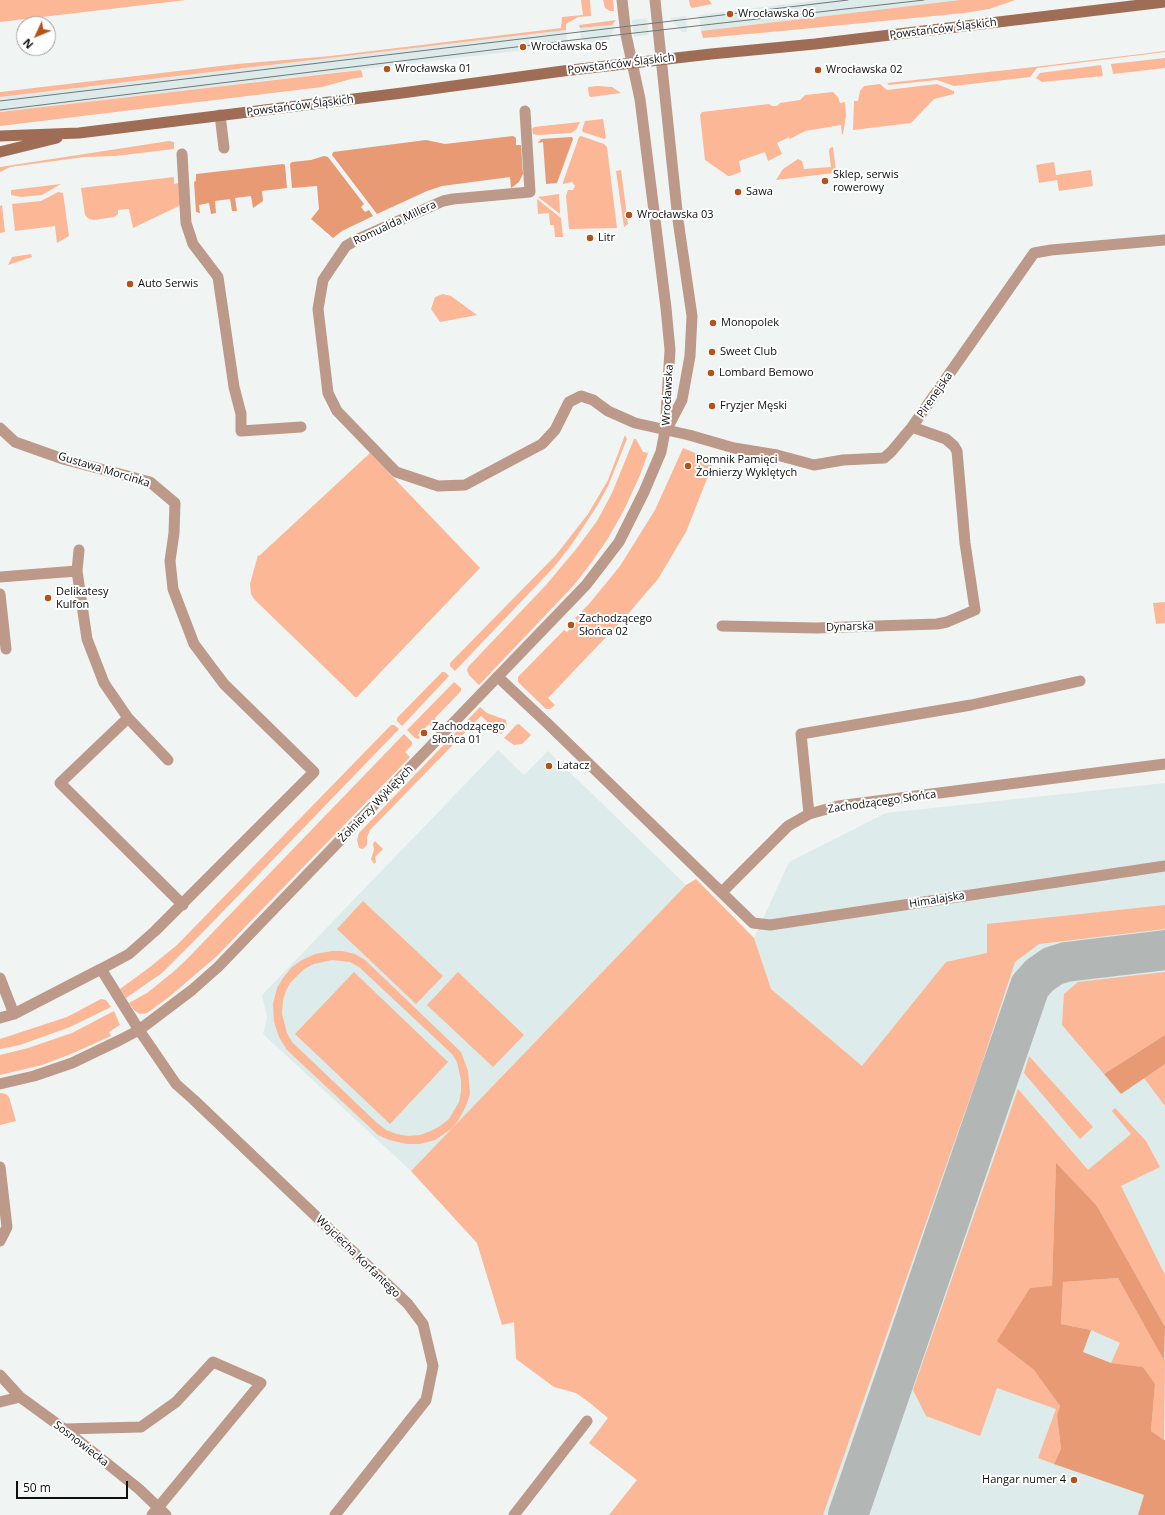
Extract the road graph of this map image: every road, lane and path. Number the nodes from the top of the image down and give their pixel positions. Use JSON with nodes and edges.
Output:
{"nodes":[{"id":1,"x":622,"y":0,"type":"edge"},
{"id":2,"x":655,"y":0,"type":"edge"},
{"id":3,"x":1165,"y":2,"type":"edge"},
{"id":4,"x":661,"y":60,"type":"junction"},
{"id":5,"x":632,"y":64,"type":"junction"},
{"id":6,"x":525,"y":111,"type":"dead end"},
{"id":7,"x":220,"y":116,"type":"junction"},
{"id":8,"x":78,"y":133,"type":"junction"},
{"id":9,"x":0,"y":136,"type":"edge"},
{"id":10,"x":224,"y":148,"type":"dead end"},
{"id":11,"x":0,"y":152,"type":"edge"},
{"id":12,"x":182,"y":154,"type":"dead end"},
{"id":13,"x":1163,"y":239,"type":"edge"},
{"id":14,"x":301,"y":427,"type":"dead end"},
{"id":15,"x":912,"y":427,"type":"junction"},
{"id":16,"x":0,"y":428,"type":"edge"},
{"id":17,"x":666,"y":431,"type":"junction"},
{"id":18,"x":79,"y":550,"type":"dead end"},
{"id":19,"x":77,"y":571,"type":"junction"},
{"id":20,"x":0,"y":577,"type":"edge"},
{"id":21,"x":0,"y":594,"type":"edge"},
{"id":22,"x":722,"y":626,"type":"dead end"},
{"id":23,"x":6,"y":649,"type":"dead end"},
{"id":24,"x":498,"y":677,"type":"junction"},
{"id":25,"x":1080,"y":681,"type":"dead end"},
{"id":26,"x":128,"y":718,"type":"junction"},
{"id":27,"x":168,"y":760,"type":"dead end"},
{"id":28,"x":1165,"y":764,"type":"edge"},
{"id":29,"x":809,"y":814,"type":"junction"},
{"id":30,"x":1165,"y":866,"type":"edge"},
{"id":31,"x":722,"y":892,"type":"junction"},
{"id":32,"x":183,"y":906,"type":"junction"},
{"id":33,"x":101,"y":969,"type":"junction"},
{"id":34,"x":0,"y":978,"type":"edge"},
{"id":35,"x":14,"y":1014,"type":"junction"},
{"id":36,"x":0,"y":1018,"type":"edge"},
{"id":37,"x":139,"y":1030,"type":"junction"},
{"id":38,"x":0,"y":1084,"type":"edge"},
{"id":39,"x":0,"y":1166,"type":"edge"},
{"id":40,"x":0,"y":1241,"type":"edge"},
{"id":41,"x":0,"y":1375,"type":"edge"},
{"id":42,"x":20,"y":1397,"type":"junction"},
{"id":43,"x":0,"y":1402,"type":"edge"},
{"id":44,"x":587,"y":1421,"type":"dead end"},
{"id":45,"x":64,"y":1429,"type":"junction"},
{"id":46,"x":158,"y":1513,"type":"edge"},
{"id":47,"x":335,"y":1515,"type":"edge"},
{"id":48,"x":514,"y":1515,"type":"edge"}],
"edges":[{"from":1,"to":5,"type":"street","name":"Wrocławska"},
{"from":2,"to":4,"type":"street","name":"Wrocławska"},
{"from":3,"to":4,"type":"main road","name":"Powstańców Śląskich"},
{"from":4,"to":5,"type":"main road","name":"Powstańców Śląskich"},
{"from":4,"to":17,"type":"street","name":"Wrocławska"},
{"from":5,"to":7,"type":"main road","name":"Powstańców Śląskich"},
{"from":5,"to":17,"type":"street","name":"Wrocławska"},
{"from":6,"to":17,"type":"street","name":"Romualda Millera"},
{"from":7,"to":8,"type":"main road","name":"Powstańców Śląskich"},
{"from":7,"to":10,"type":"street"},
{"from":8,"to":9,"type":"main road","name":"Powstańców Śląskich"},
{"from":8,"to":11,"type":"main road","name":"Powstańców Śląskich"},
{"from":12,"to":14,"type":"street"},
{"from":13,"to":15,"type":"street","name":"Pirenejska"},
{"from":15,"to":17,"type":"street","name":"Pirenejska"},
{"from":15,"to":22,"type":"street","name":"Dynarska"},
{"from":16,"to":32,"type":"street","name":"Gustawa Morcinka"},
{"from":17,"to":24,"type":"street","name":"Żołnierzy Wyklętych"},
{"from":18,"to":19,"type":"street"},
{"from":19,"to":20,"type":"street"},
{"from":19,"to":26,"type":"street"},
{"from":21,"to":23,"type":"street"},
{"from":24,"to":31,"type":"street"},
{"from":24,"to":37,"type":"street","name":"Żołnierzy Wyklętych"},
{"from":25,"to":29,"type":"street"},
{"from":26,"to":27,"type":"street"},
{"from":26,"to":32,"type":"street"},
{"from":28,"to":29,"type":"street","name":"Zachodzącego Słońca"},
{"from":29,"to":31,"type":"street","name":"Zachodzącego Słońca"},
{"from":30,"to":31,"type":"street","name":"Himalajska"},
{"from":32,"to":33,"type":"street"},
{"from":33,"to":35,"type":"street"},
{"from":33,"to":37,"type":"street","name":"Wojciecha Korfantego"},
{"from":34,"to":35,"type":"street"},
{"from":35,"to":36,"type":"street"},
{"from":37,"to":38,"type":"street","name":"Żołnierzy Wyklętych"},
{"from":37,"to":47,"type":"street","name":"Wojciecha Korfantego"},
{"from":39,"to":40,"type":"street"},
{"from":41,"to":42,"type":"street","name":"Sosnowiecka"},
{"from":42,"to":43,"type":"street"},
{"from":42,"to":45,"type":"street","name":"Sosnowiecka"},
{"from":44,"to":48,"type":"street"},
{"from":45,"to":46,"type":"street","name":"Sosnowiecka"},
{"from":45,"to":46,"type":"street","name":"Sosnowiecka"}]}
